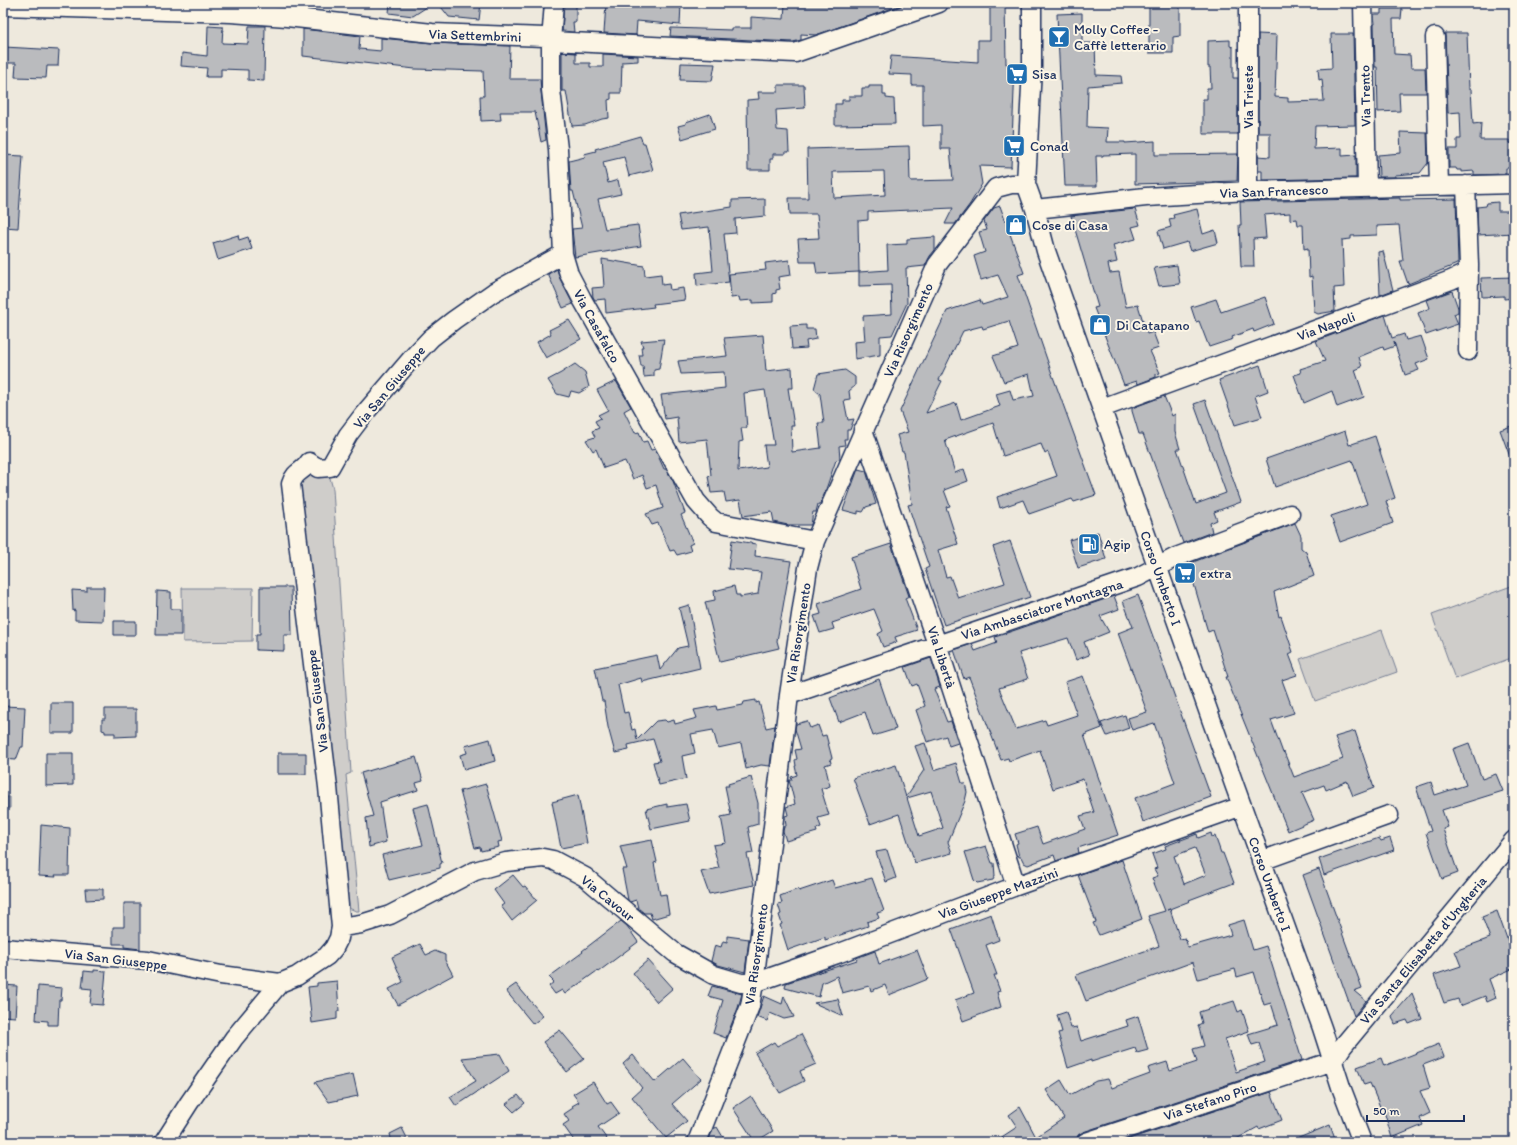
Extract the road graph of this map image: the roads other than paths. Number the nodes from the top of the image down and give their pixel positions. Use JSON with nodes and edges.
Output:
{"nodes":[{"id":1,"x":554,"y":3,"type":"edge"},
{"id":2,"x":939,"y":3,"type":"edge"},
{"id":3,"x":1032,"y":3,"type":"edge"},
{"id":4,"x":1248,"y":3,"type":"edge"},
{"id":5,"x":1364,"y":3,"type":"edge"},
{"id":6,"x":79,"y":5,"type":"edge"},
{"id":7,"x":3,"y":6,"type":"edge"},
{"id":8,"x":232,"y":8,"type":"edge"},
{"id":9,"x":288,"y":10,"type":"edge"},
{"id":10,"x":1435,"y":37,"type":"dead end"},
{"id":11,"x":552,"y":41,"type":"junction"},
{"id":12,"x":1026,"y":184,"type":"junction"},
{"id":13,"x":1514,"y":184,"type":"edge"},
{"id":14,"x":1466,"y":185,"type":"junction"},
{"id":15,"x":1440,"y":186,"type":"junction"},
{"id":16,"x":1367,"y":188,"type":"junction"},
{"id":17,"x":1248,"y":191,"type":"junction"},
{"id":18,"x":1035,"y":209,"type":"junction"},
{"id":19,"x":563,"y":254,"type":"junction"},
{"id":20,"x":1469,"y":265,"type":"junction"},
{"id":21,"x":1468,"y":351,"type":"dead end"},
{"id":22,"x":1102,"y":408,"type":"junction"},
{"id":23,"x":863,"y":430,"type":"junction"},
{"id":24,"x":1290,"y":514,"type":"dead end"},
{"id":25,"x":815,"y":542,"type":"junction"},
{"id":26,"x":1157,"y":567,"type":"junction"},
{"id":27,"x":938,"y":644,"type":"junction"},
{"id":28,"x":789,"y":695,"type":"junction"},
{"id":29,"x":1242,"y":806,"type":"junction"},
{"id":30,"x":1389,"y":815,"type":"dead end"},
{"id":31,"x":1514,"y":840,"type":"edge"},
{"id":32,"x":1261,"y":861,"type":"junction"},
{"id":33,"x":1016,"y":886,"type":"junction"},
{"id":34,"x":341,"y":927,"type":"junction"},
{"id":35,"x":3,"y":948,"type":"edge"},
{"id":36,"x":280,"y":983,"type":"junction"},
{"id":37,"x":754,"y":983,"type":"junction"},
{"id":38,"x":1333,"y":1061,"type":"junction"},
{"id":39,"x":164,"y":1142,"type":"edge"},
{"id":40,"x":697,"y":1142,"type":"edge"},
{"id":41,"x":1086,"y":1142,"type":"edge"},
{"id":42,"x":1362,"y":1142,"type":"edge"}],
"edges":[{"from":1,"to":11,"type":"street","name":"Via Casafalco"},
{"from":2,"to":11,"type":"street","name":"Via Settembrini"},
{"from":3,"to":12,"type":"street","name":"Corso Umberto I"},
{"from":4,"to":17,"type":"street","name":"Via Trieste"},
{"from":5,"to":16,"type":"street","name":"Via Trento"},
{"from":6,"to":7,"type":"street","name":"Via Settembrini"},
{"from":6,"to":8,"type":"street","name":"Via Settembrini"},
{"from":8,"to":9,"type":"street","name":"Via Settembrini"},
{"from":9,"to":11,"type":"street","name":"Via Settembrini"},
{"from":10,"to":15,"type":"street"},
{"from":11,"to":19,"type":"street","name":"Via Casafalco"},
{"from":12,"to":18,"type":"street","name":"Corso Umberto I"},
{"from":12,"to":23,"type":"street","name":"Via Risorgimento"},
{"from":13,"to":14,"type":"street","name":"Via San Francesco"},
{"from":14,"to":15,"type":"street","name":"Via San Francesco"},
{"from":14,"to":20,"type":"street"},
{"from":15,"to":16,"type":"street","name":"Via San Francesco"},
{"from":16,"to":17,"type":"street","name":"Via San Francesco"},
{"from":17,"to":18,"type":"street","name":"Via San Francesco"},
{"from":18,"to":22,"type":"street","name":"Corso Umberto I"},
{"from":19,"to":25,"type":"street","name":"Via Casafalco"},
{"from":19,"to":34,"type":"street","name":"Via San Giuseppe"},
{"from":20,"to":21,"type":"street"},
{"from":20,"to":22,"type":"street","name":"Via Napoli"},
{"from":22,"to":26,"type":"street","name":"Corso Umberto I"},
{"from":23,"to":25,"type":"street","name":"Via Risorgimento"},
{"from":23,"to":27,"type":"street","name":"Via Libertà"},
{"from":24,"to":26,"type":"street","name":"Via Ambasciatore Montagna"},
{"from":25,"to":28,"type":"street","name":"Via Risorgimento"},
{"from":26,"to":27,"type":"street","name":"Via Ambasciatore Montagna"},
{"from":26,"to":29,"type":"street","name":"Corso Umberto I"},
{"from":27,"to":28,"type":"street","name":"Via Ambasciatore Montagna"},
{"from":27,"to":33,"type":"street","name":"Via Libertà"},
{"from":28,"to":37,"type":"street","name":"Via Risorgimento"},
{"from":29,"to":32,"type":"street","name":"Corso Umberto I"},
{"from":29,"to":33,"type":"street","name":"Via Giuseppe Mazzini"},
{"from":30,"to":32,"type":"street"},
{"from":31,"to":38,"type":"street","name":"Via Santa Elisabetta d'Ungheria"},
{"from":32,"to":38,"type":"street","name":"Corso Umberto I"},
{"from":33,"to":37,"type":"street","name":"Via Giuseppe Mazzini"},
{"from":34,"to":36,"type":"street","name":"Via San Giuseppe"},
{"from":34,"to":37,"type":"street","name":"Via Cavour"},
{"from":35,"to":36,"type":"street","name":"Via San Giuseppe"},
{"from":36,"to":39,"type":"street"},
{"from":37,"to":40,"type":"street","name":"Via Risorgimento"},
{"from":38,"to":41,"type":"street","name":"Via Stefano Piro"},
{"from":38,"to":42,"type":"street","name":"Corso Umberto I"}]}
